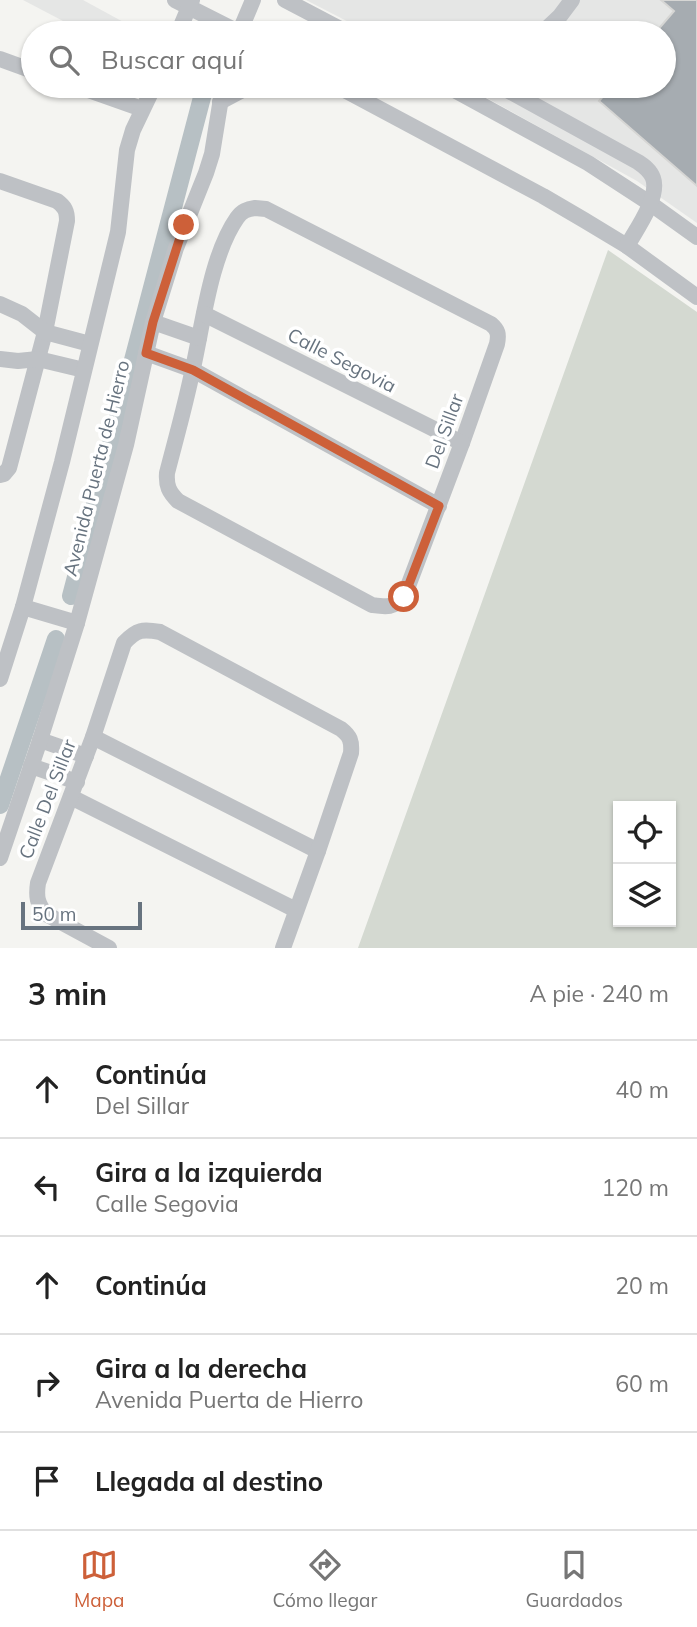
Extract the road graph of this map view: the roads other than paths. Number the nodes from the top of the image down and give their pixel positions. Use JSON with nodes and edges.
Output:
{"nodes":[{"id":1,"x":254,"y":0,"type":"edge"},
{"id":2,"x":285,"y":0,"type":"edge"},
{"id":3,"x":572,"y":0,"type":"edge"},
{"id":4,"x":186,"y":3,"type":"edge"},
{"id":5,"x":181,"y":21,"type":"edge"},
{"id":6,"x":218,"y":21,"type":"edge"},
{"id":7,"x":245,"y":21,"type":"edge"},
{"id":8,"x":325,"y":21,"type":"edge"},
{"id":9,"x":555,"y":21,"type":"edge"},
{"id":10,"x":0,"y":59,"type":"edge"},
{"id":11,"x":21,"y":67,"type":"edge"},
{"id":12,"x":111,"y":98,"type":"edge"},
{"id":13,"x":148,"y":98,"type":"edge"},
{"id":14,"x":220,"y":98,"type":"edge"},
{"id":15,"x":359,"y":98,"type":"edge"},
{"id":16,"x":469,"y":98,"type":"edge"},
{"id":17,"x":525,"y":98,"type":"edge"},
{"id":18,"x":142,"y":109,"type":"junction"},
{"id":19,"x":0,"y":181,"type":"edge"},
{"id":20,"x":651,"y":204,"type":"junction"},
{"id":21,"x":697,"y":237,"type":"edge"},
{"id":22,"x":627,"y":246,"type":"junction"},
{"id":23,"x":697,"y":297,"type":"edge"},
{"id":24,"x":0,"y":304,"type":"edge"},
{"id":25,"x":204,"y":313,"type":"junction"},
{"id":26,"x":153,"y":322,"type":"junction"},
{"id":27,"x":199,"y":338,"type":"junction"},
{"id":28,"x":90,"y":344,"type":"junction"},
{"id":29,"x":42,"y":345,"type":"junction"},
{"id":30,"x":146,"y":353,"type":"junction"},
{"id":31,"x":0,"y":359,"type":"edge"},
{"id":32,"x":84,"y":370,"type":"junction"},
{"id":33,"x":193,"y":370,"type":"junction"},
{"id":34,"x":462,"y":443,"type":"junction"},
{"id":35,"x":0,"y":475,"type":"edge"},
{"id":36,"x":439,"y":506,"type":"junction"},
{"id":37,"x":23,"y":607,"type":"junction"},
{"id":38,"x":77,"y":623,"type":"junction"},
{"id":39,"x":0,"y":679,"type":"edge"},
{"id":40,"x":93,"y":737,"type":"junction"},
{"id":41,"x":40,"y":740,"type":"junction"},
{"id":42,"x":86,"y":756,"type":"junction"},
{"id":43,"x":31,"y":766,"type":"junction"},
{"id":44,"x":74,"y":789,"type":"junction"},
{"id":45,"x":318,"y":851,"type":"junction"},
{"id":46,"x":0,"y":858,"type":"edge"},
{"id":47,"x":296,"y":910,"type":"junction"},
{"id":48,"x":109,"y":948,"type":"edge"},
{"id":49,"x":283,"y":948,"type":"edge"}],
"edges":[{"from":1,"to":7,"type":"street"},
{"from":2,"to":8,"type":"street"},
{"from":3,"to":9,"type":"street"},
{"from":4,"to":5,"type":"street"},
{"from":4,"to":6,"type":"street"},
{"from":10,"to":11,"type":"street"},
{"from":12,"to":18,"type":"street"},
{"from":13,"to":18,"type":"street","name":"Avenida Puerta de Hierro"},
{"from":14,"to":26,"type":"street","name":"Avenida Puerta de Hierro"},
{"from":15,"to":22,"type":"street"},
{"from":16,"to":20,"type":"street"},
{"from":17,"to":20,"type":"street"},
{"from":18,"to":28,"type":"street","name":"Avenida Puerta de Hierro"},
{"from":19,"to":29,"type":"street"},
{"from":20,"to":21,"type":"street"},
{"from":20,"to":22,"type":"street"},
{"from":22,"to":23,"type":"street"},
{"from":24,"to":29,"type":"street"},
{"from":25,"to":27,"type":"street"},
{"from":25,"to":34,"type":"street","name":"Calle Segovia"},
{"from":25,"to":34,"type":"street","name":"Del Sillar"},
{"from":26,"to":27,"type":"street"},
{"from":26,"to":30,"type":"street","name":"Avenida Puerta de Hierro"},
{"from":27,"to":33,"type":"street"},
{"from":28,"to":29,"type":"street"},
{"from":28,"to":32,"type":"street","name":"Avenida Puerta de Hierro"},
{"from":29,"to":31,"type":"street"},
{"from":29,"to":32,"type":"street"},
{"from":29,"to":35,"type":"street"},
{"from":30,"to":33,"type":"street"},
{"from":30,"to":38,"type":"street","name":"Avenida Puerta de Hierro"},
{"from":32,"to":37,"type":"street","name":"Avenida Puerta de Hierro"},
{"from":33,"to":36,"type":"street"},
{"from":33,"to":36,"type":"street","name":"Del Sillar"},
{"from":34,"to":36,"type":"street","name":"Del Sillar"},
{"from":37,"to":38,"type":"street"},
{"from":37,"to":39,"type":"street","name":"Avenida Puerta de Hierro"},
{"from":38,"to":41,"type":"street","name":"Avenida Puerta de Hierro"},
{"from":40,"to":42,"type":"street","name":"Calle Del Sillar"},
{"from":40,"to":45,"type":"street"},
{"from":40,"to":45,"type":"street","name":"Calle Del Sillar"},
{"from":41,"to":42,"type":"street"},
{"from":41,"to":43,"type":"street","name":"Avenida Puerta de Hierro"},
{"from":42,"to":44,"type":"street","name":"Calle Del Sillar"},
{"from":43,"to":44,"type":"street"},
{"from":43,"to":46,"type":"street","name":"Avenida Puerta de Hierro"},
{"from":44,"to":47,"type":"street"},
{"from":44,"to":48,"type":"street","name":"Calle Del Sillar"},
{"from":45,"to":47,"type":"street"},
{"from":47,"to":49,"type":"street"}]}
